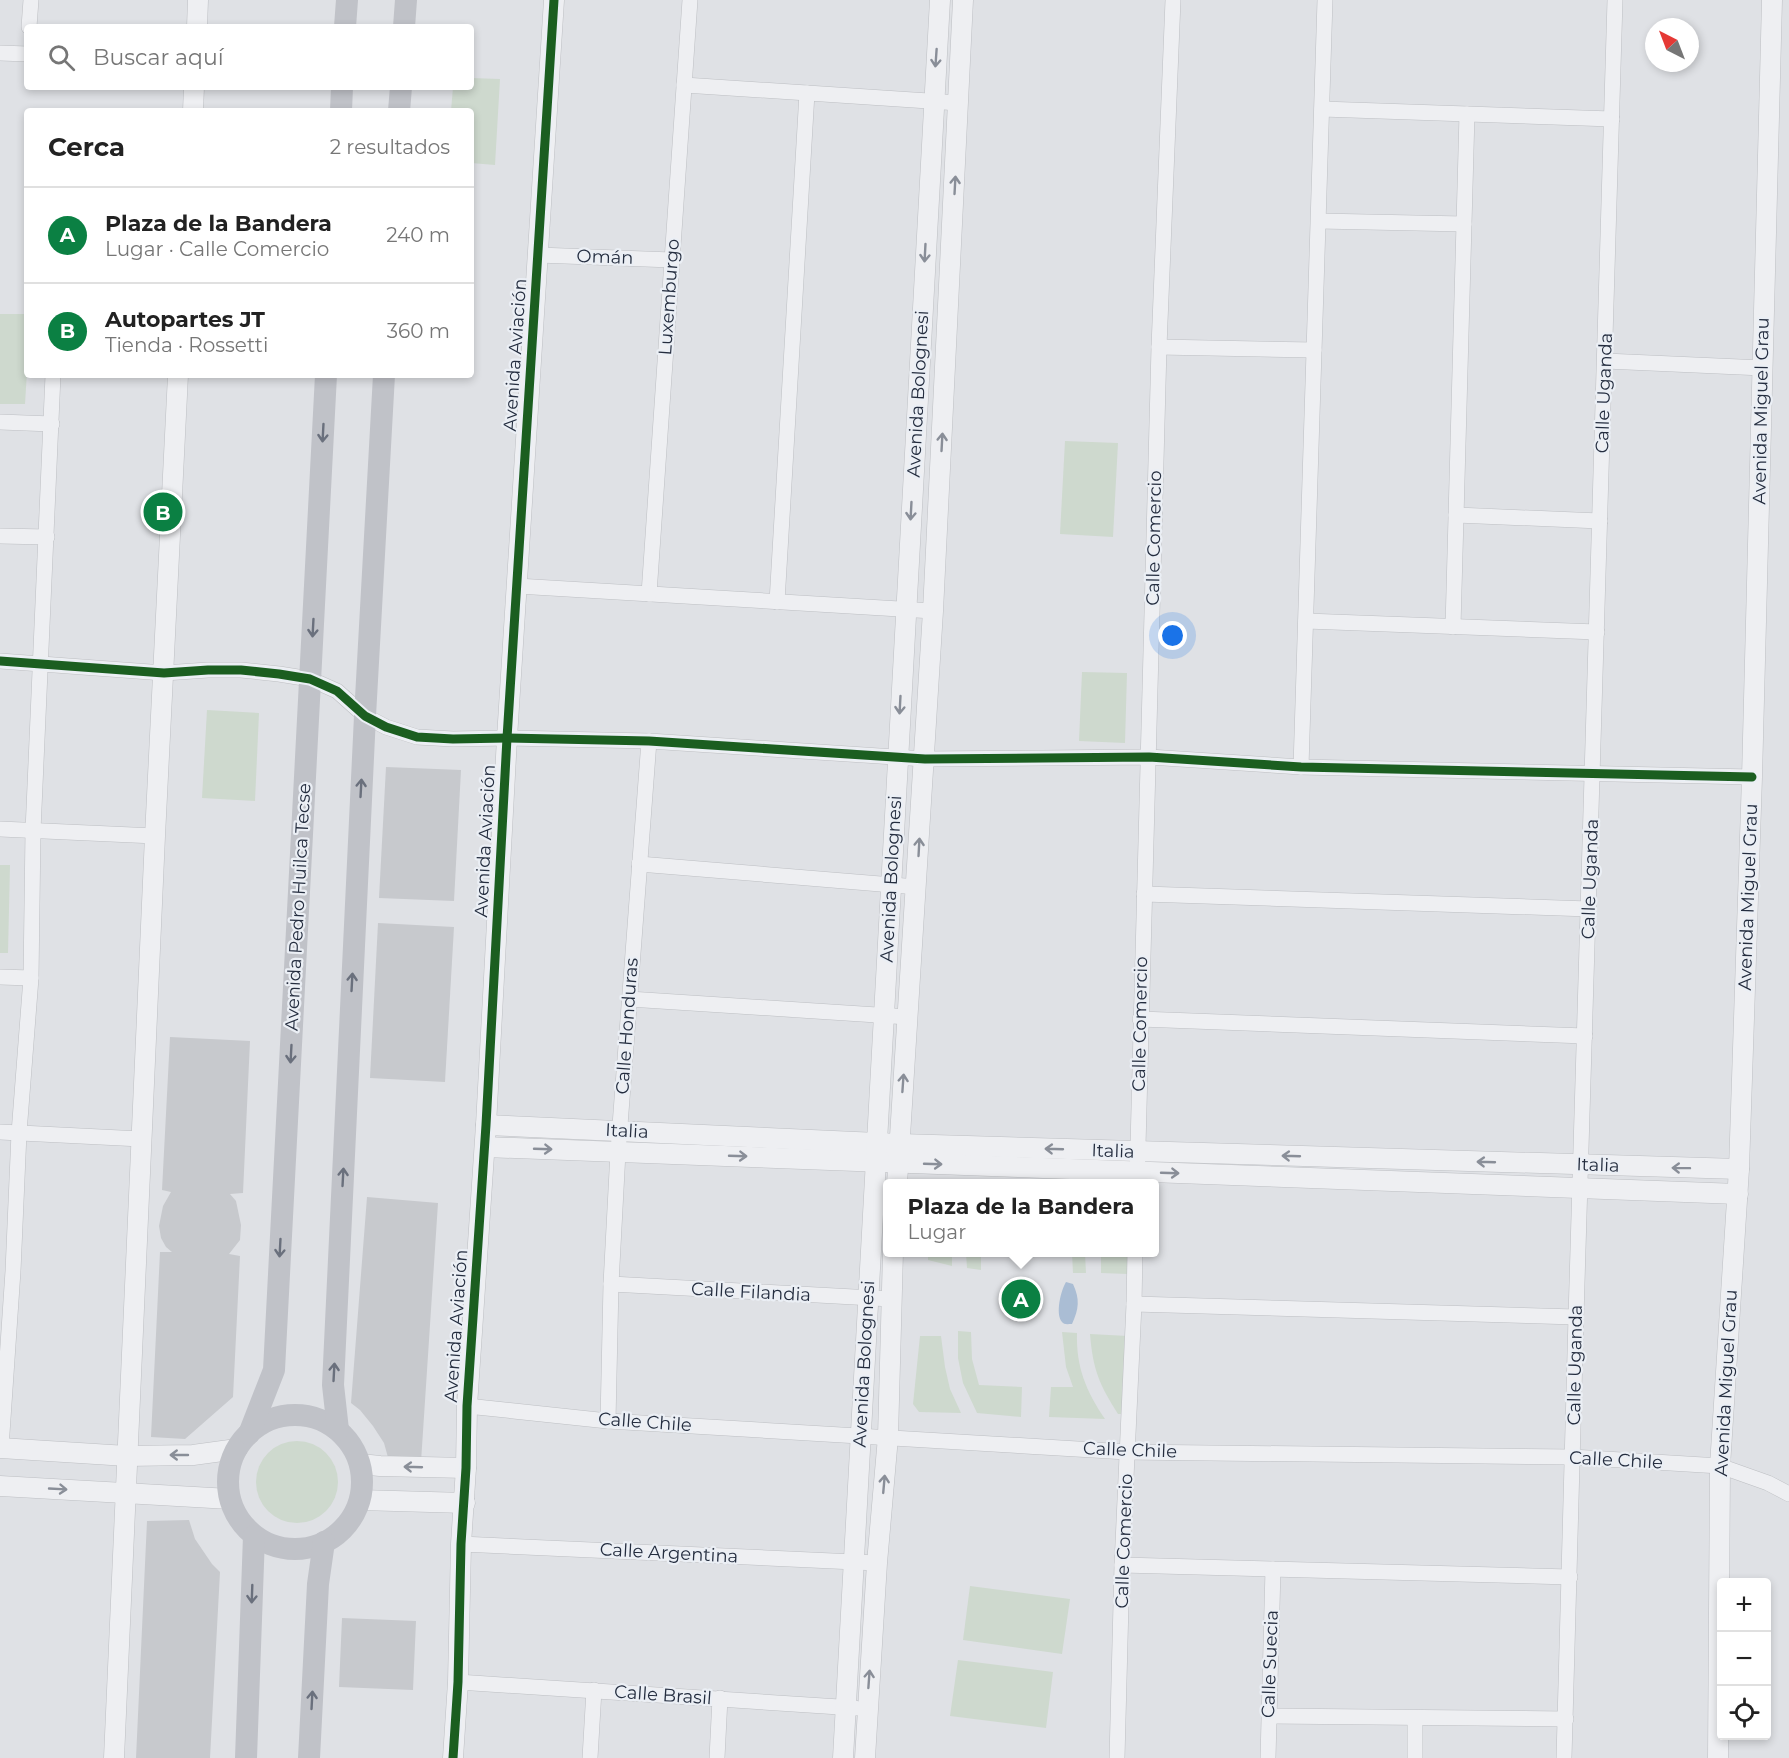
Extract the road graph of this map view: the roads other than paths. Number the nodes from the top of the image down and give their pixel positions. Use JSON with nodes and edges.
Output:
{"nodes":[{"id":1,"x":31,"y":0,"type":"edge"},
{"id":2,"x":198,"y":0,"type":"edge"},
{"id":3,"x":347,"y":0,"type":"edge"},
{"id":4,"x":406,"y":0,"type":"edge"},
{"id":5,"x":554,"y":0,"type":"edge"},
{"id":6,"x":690,"y":0,"type":"edge"},
{"id":7,"x":940,"y":0,"type":"edge"},
{"id":8,"x":963,"y":0,"type":"edge"},
{"id":9,"x":1173,"y":0,"type":"edge"},
{"id":10,"x":1325,"y":0,"type":"edge"},
{"id":11,"x":1615,"y":0,"type":"edge"},
{"id":12,"x":1772,"y":0,"type":"edge"},
{"id":13,"x":29,"y":24,"type":"edge"},
{"id":14,"x":197,"y":24,"type":"edge"},
{"id":15,"x":345,"y":24,"type":"edge"},
{"id":16,"x":404,"y":24,"type":"edge"},
{"id":17,"x":0,"y":53,"type":"edge"},
{"id":18,"x":24,"y":54,"type":"edge"},
{"id":19,"x":684,"y":85,"type":"junction"},
{"id":20,"x":194,"y":90,"type":"edge"},
{"id":21,"x":342,"y":90,"type":"edge"},
{"id":22,"x":401,"y":90,"type":"edge"},
{"id":23,"x":807,"y":93,"type":"junction"},
{"id":24,"x":934,"y":101,"type":"junction"},
{"id":25,"x":959,"y":103,"type":"junction"},
{"id":26,"x":193,"y":108,"type":"edge"},
{"id":27,"x":340,"y":108,"type":"edge"},
{"id":28,"x":399,"y":108,"type":"edge"},
{"id":29,"x":1322,"y":109,"type":"junction"},
{"id":30,"x":1467,"y":114,"type":"junction"},
{"id":31,"x":1612,"y":119,"type":"junction"},
{"id":32,"x":1319,"y":221,"type":"junction"},
{"id":33,"x":1464,"y":224,"type":"junction"},
{"id":34,"x":538,"y":255,"type":"junction"},
{"id":35,"x":672,"y":260,"type":"junction"},
{"id":36,"x":1159,"y":347,"type":"junction"},
{"id":37,"x":1314,"y":350,"type":"junction"},
{"id":38,"x":1605,"y":361,"type":"junction"},
{"id":39,"x":1763,"y":368,"type":"junction"},
{"id":40,"x":54,"y":378,"type":"edge"},
{"id":41,"x":178,"y":378,"type":"edge"},
{"id":42,"x":326,"y":378,"type":"edge"},
{"id":43,"x":384,"y":378,"type":"edge"},
{"id":44,"x":0,"y":422,"type":"edge"},
{"id":45,"x":52,"y":424,"type":"junction"},
{"id":46,"x":1456,"y":515,"type":"junction"},
{"id":47,"x":1600,"y":521,"type":"junction"},
{"id":48,"x":0,"y":536,"type":"edge"},
{"id":49,"x":47,"y":537,"type":"junction"},
{"id":50,"x":517,"y":586,"type":"junction"},
{"id":51,"x":649,"y":594,"type":"junction"},
{"id":52,"x":777,"y":602,"type":"junction"},
{"id":53,"x":906,"y":610,"type":"junction"},
{"id":54,"x":933,"y":611,"type":"junction"},
{"id":55,"x":1306,"y":621,"type":"junction"},
{"id":56,"x":1453,"y":627,"type":"junction"},
{"id":57,"x":1597,"y":632,"type":"junction"},
{"id":58,"x":0,"y":661,"type":"edge"},
{"id":59,"x":41,"y":663,"type":"junction"},
{"id":60,"x":164,"y":673,"type":"junction"},
{"id":61,"x":310,"y":679,"type":"junction"},
{"id":62,"x":365,"y":716,"type":"junction"},
{"id":63,"x":507,"y":738,"type":"junction"},
{"id":64,"x":648,"y":741,"type":"junction"},
{"id":65,"x":898,"y":757,"type":"junction"},
{"id":66,"x":1149,"y":757,"type":"junction"},
{"id":67,"x":925,"y":759,"type":"junction"},
{"id":68,"x":1301,"y":767,"type":"junction"},
{"id":69,"x":1593,"y":774,"type":"junction"},
{"id":70,"x":1752,"y":777,"type":"junction"},
{"id":71,"x":0,"y":829,"type":"edge"},
{"id":72,"x":33,"y":831,"type":"junction"},
{"id":73,"x":155,"y":836,"type":"junction"},
{"id":74,"x":639,"y":864,"type":"junction"},
{"id":75,"x":891,"y":885,"type":"junction"},
{"id":76,"x":917,"y":887,"type":"junction"},
{"id":77,"x":1144,"y":894,"type":"junction"},
{"id":78,"x":1589,"y":909,"type":"junction"},
{"id":79,"x":0,"y":977,"type":"edge"},
{"id":80,"x":31,"y":978,"type":"junction"},
{"id":81,"x":629,"y":999,"type":"junction"},
{"id":82,"x":884,"y":1015,"type":"junction"},
{"id":83,"x":908,"y":1017,"type":"junction"},
{"id":84,"x":1140,"y":1019,"type":"junction"},
{"id":85,"x":1585,"y":1036,"type":"junction"},
{"id":86,"x":486,"y":1125,"type":"junction"},
{"id":87,"x":620,"y":1131,"type":"junction"},
{"id":88,"x":0,"y":1132,"type":"edge"},
{"id":89,"x":20,"y":1133,"type":"junction"},
{"id":90,"x":141,"y":1139,"type":"junction"},
{"id":91,"x":485,"y":1147,"type":"junction"},
{"id":92,"x":1137,"y":1151,"type":"junction"},
{"id":93,"x":618,"y":1152,"type":"junction"},
{"id":94,"x":876,"y":1152,"type":"junction"},
{"id":95,"x":899,"y":1153,"type":"junction"},
{"id":96,"x":1581,"y":1165,"type":"junction"},
{"id":97,"x":1739,"y":1169,"type":"junction"},
{"id":98,"x":1137,"y":1177,"type":"edge"},
{"id":99,"x":897,"y":1179,"type":"edge"},
{"id":100,"x":1580,"y":1188,"type":"junction"},
{"id":101,"x":1738,"y":1194,"type":"junction"},
{"id":102,"x":893,"y":1257,"type":"edge"},
{"id":103,"x":1135,"y":1257,"type":"edge"},
{"id":104,"x":6,"y":1271,"type":"edge"},
{"id":105,"x":611,"y":1284,"type":"junction"},
{"id":106,"x":868,"y":1298,"type":"junction"},
{"id":107,"x":891,"y":1299,"type":"junction"},
{"id":108,"x":1134,"y":1304,"type":"junction"},
{"id":109,"x":1576,"y":1317,"type":"junction"},
{"id":110,"x":467,"y":1406,"type":"junction"},
{"id":111,"x":608,"y":1420,"type":"junction"},
{"id":112,"x":338,"y":1430,"type":"junction"},
{"id":113,"x":861,"y":1435,"type":"junction"},
{"id":114,"x":888,"y":1437,"type":"junction"},
{"id":115,"x":243,"y":1442,"type":"junction"},
{"id":116,"x":1,"y":1448,"type":"edge"},
{"id":117,"x":1127,"y":1452,"type":"junction"},
{"id":118,"x":127,"y":1456,"type":"junction"},
{"id":119,"x":1572,"y":1457,"type":"junction"},
{"id":120,"x":360,"y":1464,"type":"junction"},
{"id":121,"x":1720,"y":1466,"type":"junction"},
{"id":122,"x":466,"y":1468,"type":"junction"},
{"id":123,"x":0,"y":1486,"type":"edge"},
{"id":124,"x":126,"y":1492,"type":"junction"},
{"id":125,"x":1789,"y":1494,"type":"edge"},
{"id":126,"x":230,"y":1499,"type":"junction"},
{"id":127,"x":360,"y":1500,"type":"junction"},
{"id":128,"x":465,"y":1503,"type":"junction"},
{"id":129,"x":254,"y":1536,"type":"junction"},
{"id":130,"x":324,"y":1542,"type":"junction"},
{"id":131,"x":461,"y":1544,"type":"junction"},
{"id":132,"x":854,"y":1562,"type":"junction"},
{"id":133,"x":877,"y":1563,"type":"junction"},
{"id":134,"x":1122,"y":1565,"type":"junction"},
{"id":135,"x":1273,"y":1569,"type":"junction"},
{"id":136,"x":1570,"y":1577,"type":"junction"},
{"id":137,"x":458,"y":1682,"type":"junction"},
{"id":138,"x":594,"y":1690,"type":"junction"},
{"id":139,"x":720,"y":1698,"type":"junction"},
{"id":140,"x":845,"y":1708,"type":"junction"},
{"id":141,"x":867,"y":1709,"type":"junction"},
{"id":142,"x":1269,"y":1716,"type":"junction"},
{"id":143,"x":1415,"y":1718,"type":"junction"},
{"id":144,"x":1566,"y":1719,"type":"junction"},
{"id":145,"x":114,"y":1758,"type":"edge"},
{"id":146,"x":246,"y":1758,"type":"edge"},
{"id":147,"x":309,"y":1758,"type":"edge"},
{"id":148,"x":453,"y":1758,"type":"edge"},
{"id":149,"x":590,"y":1758,"type":"edge"},
{"id":150,"x":717,"y":1758,"type":"edge"},
{"id":151,"x":843,"y":1758,"type":"edge"},
{"id":152,"x":865,"y":1758,"type":"edge"},
{"id":153,"x":1118,"y":1758,"type":"edge"},
{"id":154,"x":1268,"y":1758,"type":"edge"},
{"id":155,"x":1415,"y":1758,"type":"edge"},
{"id":156,"x":1564,"y":1758,"type":"edge"},
{"id":157,"x":1718,"y":1758,"type":"edge"}],
"edges":[{"from":1,"to":13,"type":"street"},
{"from":2,"to":14,"type":"street"},
{"from":3,"to":15,"type":"main road"},
{"from":4,"to":16,"type":"main road"},
{"from":5,"to":34,"type":"street","name":"Avenida Aviación"},
{"from":6,"to":19,"type":"street","name":"Luxemburgo"},
{"from":7,"to":24,"type":"street","name":"Avenida Bolognesi","one_way":true},
{"from":8,"to":25,"type":"street","name":"Avenida Bolognesi"},
{"from":9,"to":36,"type":"street","name":"Calle Comercio"},
{"from":10,"to":29,"type":"street"},
{"from":11,"to":31,"type":"street","name":"Calle Uganda"},
{"from":12,"to":39,"type":"street","name":"Avenida Miguel Grau"},
{"from":17,"to":18,"type":"street"},
{"from":19,"to":23,"type":"street"},
{"from":19,"to":35,"type":"street","name":"Luxemburgo"},
{"from":20,"to":26,"type":"street"},
{"from":21,"to":27,"type":"main road"},
{"from":22,"to":28,"type":"main road"},
{"from":23,"to":24,"type":"street"},
{"from":23,"to":52,"type":"street"},
{"from":24,"to":25,"type":"street"},
{"from":24,"to":53,"type":"street","name":"Avenida Bolognesi","one_way":true},
{"from":54,"to":25,"type":"street","name":"Avenida Bolognesi","one_way":true},
{"from":29,"to":30,"type":"street"},
{"from":29,"to":32,"type":"street"},
{"from":30,"to":31,"type":"street"},
{"from":30,"to":33,"type":"street"},
{"from":31,"to":38,"type":"street","name":"Calle Uganda"},
{"from":32,"to":33,"type":"street"},
{"from":32,"to":37,"type":"street"},
{"from":33,"to":46,"type":"street"},
{"from":34,"to":35,"type":"street","name":"Omán"},
{"from":34,"to":50,"type":"street","name":"Avenida Aviación"},
{"from":35,"to":51,"type":"street","name":"Luxemburgo"},
{"from":36,"to":37,"type":"street"},
{"from":36,"to":66,"type":"street","name":"Calle Comercio"},
{"from":37,"to":55,"type":"street"},
{"from":38,"to":39,"type":"street"},
{"from":38,"to":47,"type":"street","name":"Calle Uganda"},
{"from":39,"to":70,"type":"street","name":"Avenida Miguel Grau"},
{"from":40,"to":45,"type":"street"},
{"from":41,"to":60,"type":"street"},
{"from":42,"to":61,"type":"main road","name":"Avenida Pedro Huilca Tecse","one_way":true},
{"from":43,"to":62,"type":"main road"},
{"from":44,"to":45,"type":"street"},
{"from":45,"to":49,"type":"street"},
{"from":46,"to":47,"type":"street"},
{"from":46,"to":56,"type":"street"},
{"from":47,"to":57,"type":"street","name":"Calle Uganda"},
{"from":48,"to":49,"type":"street"},
{"from":49,"to":59,"type":"street"},
{"from":50,"to":51,"type":"street"},
{"from":50,"to":63,"type":"street","name":"Avenida Aviación"},
{"from":51,"to":52,"type":"street"},
{"from":52,"to":53,"type":"street"},
{"from":53,"to":54,"type":"street"},
{"from":53,"to":65,"type":"street","name":"Avenida Bolognesi","one_way":true},
{"from":54,"to":67,"type":"street","name":"Avenida Bolognesi"},
{"from":55,"to":56,"type":"street"},
{"from":55,"to":68,"type":"street"},
{"from":56,"to":57,"type":"street"},
{"from":57,"to":69,"type":"street","name":"Calle Uganda"},
{"from":58,"to":59,"type":"street"},
{"from":59,"to":60,"type":"street"},
{"from":59,"to":72,"type":"street"},
{"from":60,"to":61,"type":"street"},
{"from":60,"to":73,"type":"street"},
{"from":61,"to":62,"type":"street"},
{"from":61,"to":115,"type":"main road","name":"Avenida Pedro Huilca Tecse","one_way":true},
{"from":62,"to":63,"type":"street"},
{"from":112,"to":62,"type":"main road","one_way":true},
{"from":63,"to":64,"type":"street"},
{"from":63,"to":86,"type":"street","name":"Avenida Aviación"},
{"from":64,"to":65,"type":"street"},
{"from":64,"to":74,"type":"street","name":"Calle Honduras"},
{"from":65,"to":67,"type":"street"},
{"from":65,"to":75,"type":"street","name":"Avenida Bolognesi"},
{"from":66,"to":67,"type":"street"},
{"from":66,"to":68,"type":"street"},
{"from":66,"to":77,"type":"street","name":"Calle Comercio"},
{"from":76,"to":67,"type":"street","name":"Avenida Bolognesi","one_way":true},
{"from":68,"to":69,"type":"street"},
{"from":69,"to":70,"type":"street"},
{"from":69,"to":78,"type":"street","name":"Calle Uganda"},
{"from":70,"to":97,"type":"street","name":"Avenida Miguel Grau"},
{"from":71,"to":72,"type":"street"},
{"from":72,"to":73,"type":"street"},
{"from":72,"to":80,"type":"street"},
{"from":73,"to":90,"type":"street"},
{"from":74,"to":75,"type":"street"},
{"from":74,"to":81,"type":"street","name":"Calle Honduras"},
{"from":75,"to":76,"type":"street"},
{"from":75,"to":82,"type":"street","name":"Avenida Bolognesi"},
{"from":76,"to":83,"type":"street","name":"Avenida Bolognesi"},
{"from":77,"to":78,"type":"street"},
{"from":77,"to":84,"type":"street","name":"Calle Comercio"},
{"from":78,"to":85,"type":"street","name":"Calle Uganda"},
{"from":79,"to":80,"type":"street"},
{"from":80,"to":89,"type":"street"},
{"from":81,"to":82,"type":"street"},
{"from":81,"to":87,"type":"street","name":"Calle Honduras"},
{"from":82,"to":83,"type":"street"},
{"from":82,"to":94,"type":"street","name":"Avenida Bolognesi"},
{"from":95,"to":83,"type":"street","name":"Avenida Bolognesi","one_way":true},
{"from":84,"to":85,"type":"street"},
{"from":84,"to":92,"type":"street","name":"Calle Comercio"},
{"from":85,"to":96,"type":"street","name":"Calle Uganda"},
{"from":86,"to":87,"type":"street","name":"Italia"},
{"from":86,"to":91,"type":"street","name":"Avenida Aviación"},
{"from":87,"to":93,"type":"street","name":"Calle Honduras"},
{"from":87,"to":94,"type":"street","name":"Italia"},
{"from":88,"to":89,"type":"street"},
{"from":89,"to":90,"type":"street"},
{"from":89,"to":104,"type":"street"},
{"from":90,"to":118,"type":"street"},
{"from":91,"to":93,"type":"street","one_way":true},
{"from":91,"to":110,"type":"street","name":"Avenida Aviación"},
{"from":92,"to":95,"type":"street","name":"Italia","one_way":true},
{"from":96,"to":92,"type":"street","name":"Italia","one_way":true},
{"from":92,"to":98,"type":"street","name":"Calle Comercio"},
{"from":93,"to":94,"type":"street","one_way":true},
{"from":93,"to":105,"type":"street","name":"Calle Honduras"},
{"from":94,"to":95,"type":"street","name":"Italia"},
{"from":94,"to":106,"type":"street","name":"Avenida Bolognesi"},
{"from":95,"to":98,"type":"street","one_way":true},
{"from":95,"to":99,"type":"street","name":"Avenida Bolognesi"},
{"from":97,"to":96,"type":"street","name":"Italia","one_way":true},
{"from":96,"to":100,"type":"street","name":"Calle Uganda"},
{"from":97,"to":101,"type":"street","name":"Avenida Miguel Grau"},
{"from":98,"to":100,"type":"street","one_way":true},
{"from":100,"to":101,"type":"street"},
{"from":100,"to":109,"type":"street","name":"Calle Uganda"},
{"from":101,"to":121,"type":"street","name":"Avenida Miguel Grau"},
{"from":102,"to":107,"type":"street","name":"Avenida Bolognesi"},
{"from":103,"to":108,"type":"street","name":"Calle Comercio"},
{"from":104,"to":116,"type":"street"},
{"from":105,"to":106,"type":"street","name":"Calle Filandia"},
{"from":105,"to":111,"type":"street","name":"Calle Honduras"},
{"from":106,"to":107,"type":"street","name":"Calle Filandia"},
{"from":106,"to":113,"type":"street","name":"Avenida Bolognesi"},
{"from":107,"to":114,"type":"street","name":"Avenida Bolognesi"},
{"from":108,"to":109,"type":"street"},
{"from":108,"to":117,"type":"street","name":"Calle Comercio"},
{"from":109,"to":119,"type":"street","name":"Calle Uganda"},
{"from":110,"to":111,"type":"street","name":"Calle Chile"},
{"from":110,"to":122,"type":"street","name":"Avenida Aviación"},
{"from":111,"to":113,"type":"street","name":"Calle Chile"},
{"from":112,"to":115,"type":"main road"},
{"from":112,"to":120,"type":"main road"},
{"from":113,"to":114,"type":"street","name":"Calle Chile"},
{"from":113,"to":132,"type":"street","name":"Avenida Bolognesi"},
{"from":114,"to":117,"type":"street","name":"Calle Chile"},
{"from":133,"to":114,"type":"street","name":"Avenida Bolognesi","one_way":true},
{"from":115,"to":118,"type":"street","one_way":true},
{"from":115,"to":126,"type":"main road"},
{"from":116,"to":118,"type":"street"},
{"from":117,"to":119,"type":"street","name":"Calle Chile"},
{"from":117,"to":134,"type":"street","name":"Calle Comercio"},
{"from":118,"to":124,"type":"street"},
{"from":119,"to":121,"type":"street","name":"Calle Chile"},
{"from":119,"to":136,"type":"street","name":"Calle Uganda"},
{"from":122,"to":120,"type":"street","one_way":true},
{"from":120,"to":127,"type":"main road"},
{"from":121,"to":125,"type":"street","name":"Calle Chile"},
{"from":121,"to":157,"type":"street","name":"Avenida Miguel Grau"},
{"from":122,"to":128,"type":"street","name":"Avenida Aviación"},
{"from":123,"to":124,"type":"street","one_way":true},
{"from":124,"to":126,"type":"street"},
{"from":124,"to":145,"type":"street"},
{"from":126,"to":129,"type":"main road"},
{"from":127,"to":128,"type":"street"},
{"from":127,"to":130,"type":"main road"},
{"from":128,"to":131,"type":"street","name":"Avenida Aviación"},
{"from":129,"to":130,"type":"main road"},
{"from":129,"to":146,"type":"main road","one_way":true},
{"from":147,"to":130,"type":"main road","one_way":true},
{"from":131,"to":132,"type":"street","name":"Calle Argentina"},
{"from":131,"to":137,"type":"street","name":"Avenida Aviación"},
{"from":132,"to":133,"type":"street","name":"Calle Argentina"},
{"from":132,"to":140,"type":"street","name":"Avenida Bolognesi"},
{"from":141,"to":133,"type":"street","name":"Avenida Bolognesi","one_way":true},
{"from":134,"to":135,"type":"street"},
{"from":134,"to":153,"type":"street","name":"Calle Comercio"},
{"from":135,"to":136,"type":"street"},
{"from":135,"to":142,"type":"street","name":"Calle Suecia"},
{"from":136,"to":144,"type":"street","name":"Calle Uganda"},
{"from":137,"to":138,"type":"street","name":"Calle Brasil"},
{"from":137,"to":148,"type":"street","name":"Avenida Aviación"},
{"from":138,"to":139,"type":"street","name":"Calle Brasil"},
{"from":138,"to":149,"type":"street"},
{"from":139,"to":140,"type":"street","name":"Calle Brasil"},
{"from":139,"to":150,"type":"street"},
{"from":140,"to":141,"type":"street","name":"Calle Brasil"},
{"from":140,"to":151,"type":"street","name":"Avenida Bolognesi"},
{"from":141,"to":152,"type":"street","name":"Avenida Bolognesi"},
{"from":142,"to":143,"type":"street"},
{"from":142,"to":154,"type":"street","name":"Calle Suecia"},
{"from":143,"to":144,"type":"street"},
{"from":143,"to":155,"type":"street"},
{"from":144,"to":156,"type":"street","name":"Calle Uganda"}]}
